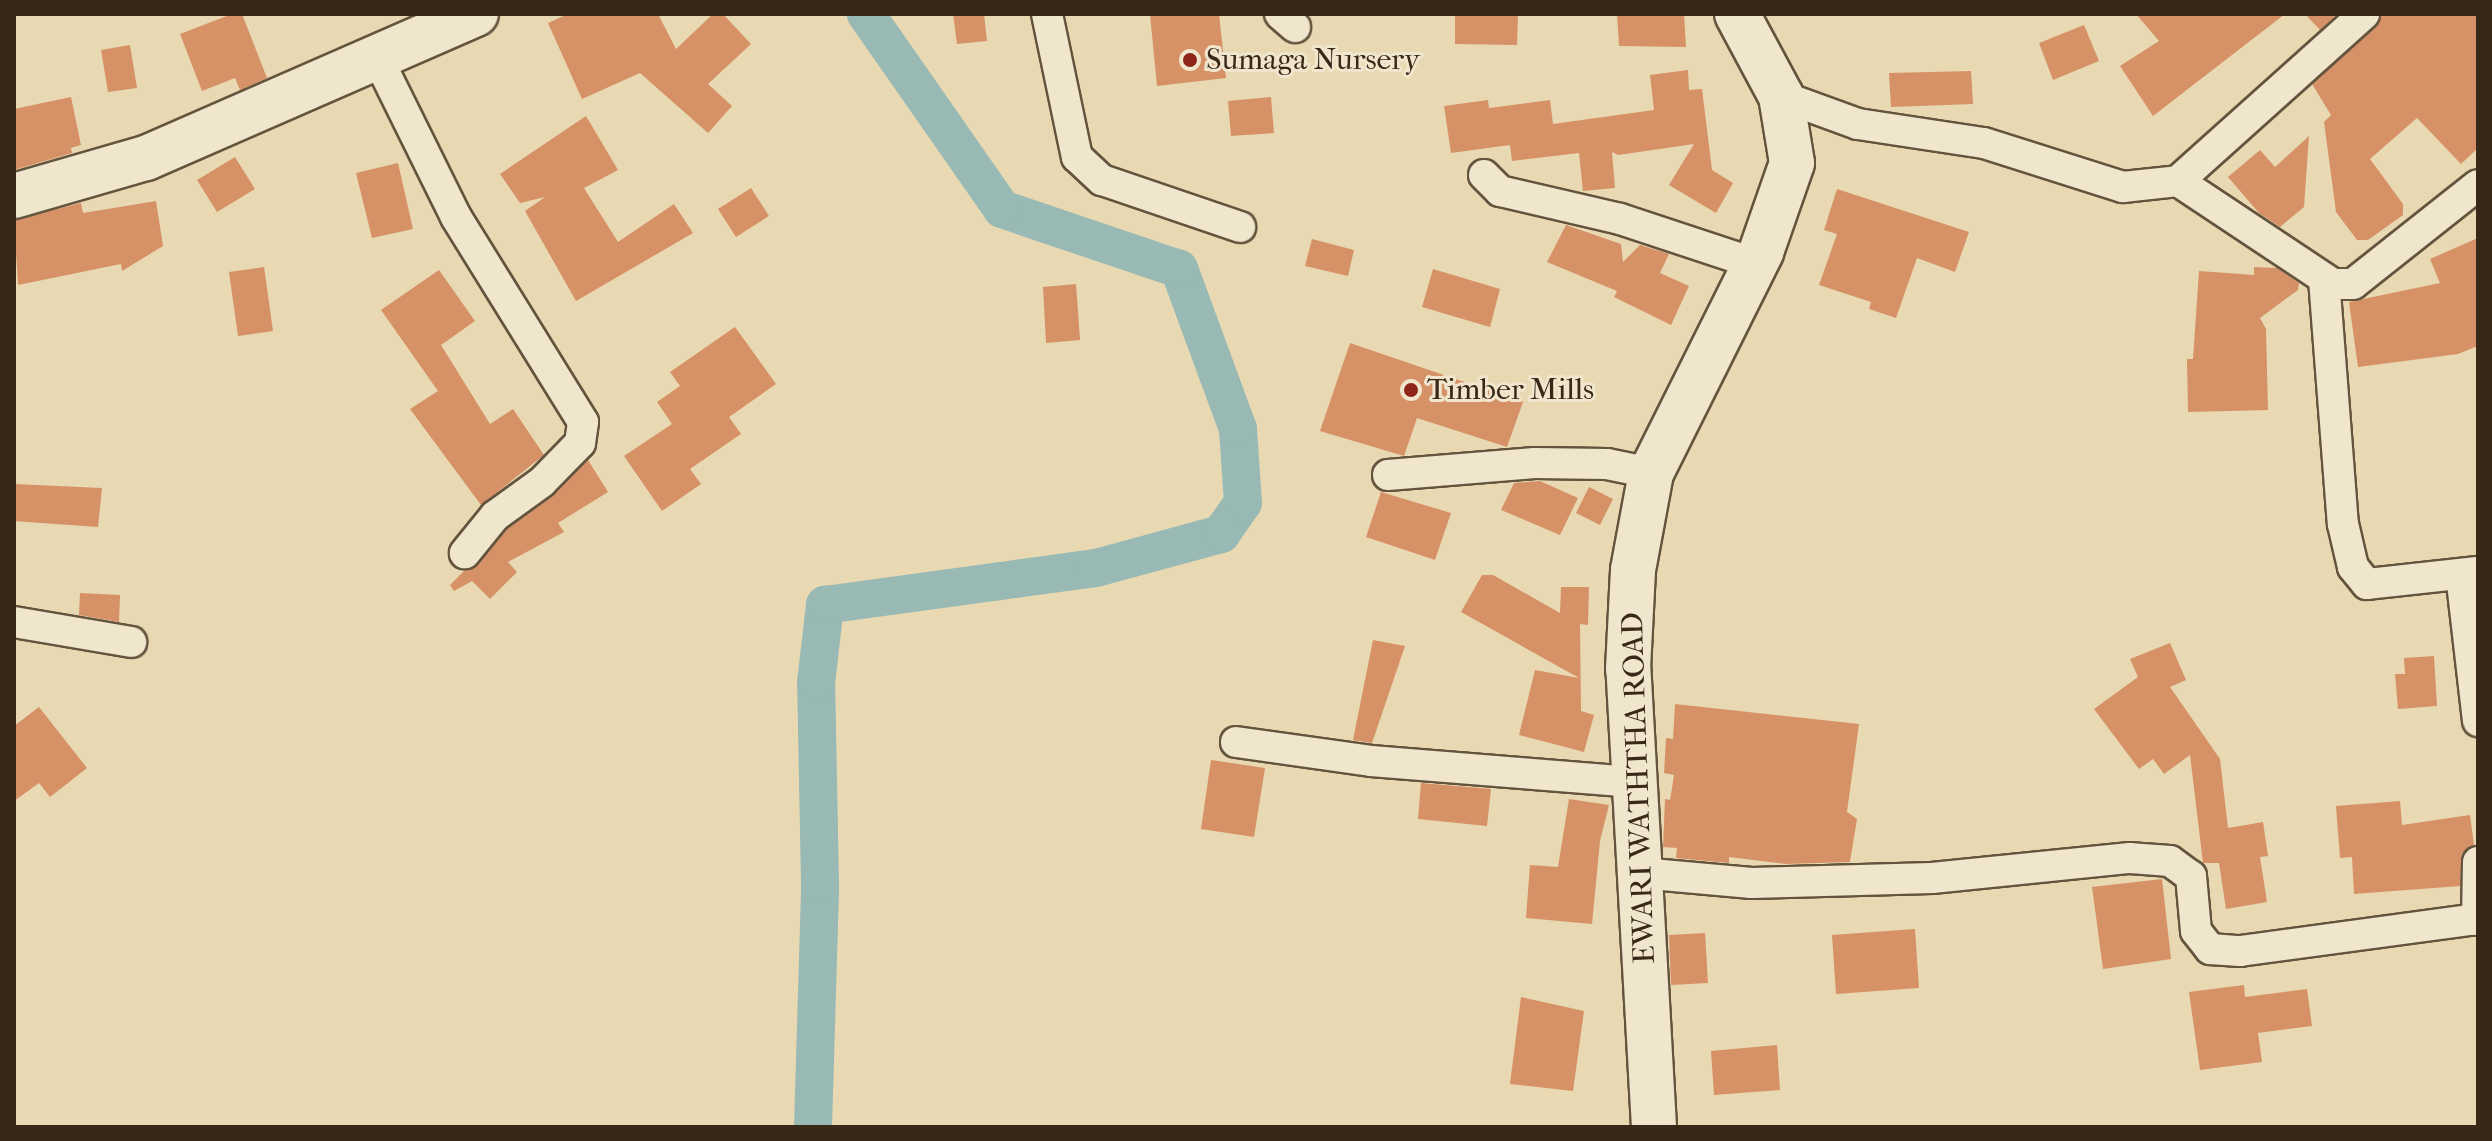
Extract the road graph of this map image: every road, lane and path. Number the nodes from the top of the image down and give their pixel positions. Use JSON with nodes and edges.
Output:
{"nodes":[{"id":1,"x":476,"y":14,"type":"edge"},
{"id":2,"x":1047,"y":14,"type":"edge"},
{"id":3,"x":1737,"y":14,"type":"edge"},
{"id":4,"x":2364,"y":14,"type":"edge"},
{"id":5,"x":377,"y":57,"type":"junction"},
{"id":6,"x":1781,"y":96,"type":"junction"},
{"id":7,"x":1484,"y":175,"type":"dead end"},
{"id":8,"x":2178,"y":181,"type":"junction"},
{"id":9,"x":2478,"y":185,"type":"edge"},
{"id":10,"x":14,"y":196,"type":"edge"},
{"id":11,"x":1240,"y":227,"type":"dead end"},
{"id":12,"x":1756,"y":264,"type":"junction"},
{"id":13,"x":2324,"y":279,"type":"junction"},
{"id":14,"x":1651,"y":473,"type":"junction"},
{"id":15,"x":1388,"y":475,"type":"dead end"},
{"id":16,"x":465,"y":553,"type":"dead end"},
{"id":17,"x":2470,"y":573,"type":"edge"},
{"id":18,"x":14,"y":622,"type":"edge"},
{"id":19,"x":131,"y":642,"type":"dead end"},
{"id":20,"x":2478,"y":721,"type":"edge"},
{"id":21,"x":1236,"y":742,"type":"dead end"},
{"id":22,"x":1634,"y":782,"type":"junction"},
{"id":23,"x":2478,"y":862,"type":"edge"},
{"id":24,"x":1640,"y":873,"type":"junction"},
{"id":25,"x":2477,"y":920,"type":"edge"},
{"id":26,"x":1654,"y":1127,"type":"edge"}],
"edges":[{"from":1,"to":5,"type":"street"},
{"from":2,"to":11,"type":"street"},
{"from":3,"to":6,"type":"street","name":"EWARI WATHTHA ROAD"},
{"from":4,"to":8,"type":"street"},
{"from":5,"to":10,"type":"street"},
{"from":5,"to":16,"type":"street"},
{"from":6,"to":8,"type":"street"},
{"from":6,"to":12,"type":"street","name":"EWARI WATHTHA ROAD"},
{"from":7,"to":12,"type":"street"},
{"from":8,"to":13,"type":"street"},
{"from":9,"to":13,"type":"street"},
{"from":12,"to":14,"type":"street","name":"EWARI WATHTHA ROAD"},
{"from":13,"to":17,"type":"street"},
{"from":14,"to":15,"type":"street"},
{"from":14,"to":22,"type":"street","name":"EWARI WATHTHA ROAD"},
{"from":17,"to":20,"type":"street"},
{"from":18,"to":19,"type":"street"},
{"from":21,"to":22,"type":"street"},
{"from":22,"to":24,"type":"street","name":"EWARI WATHTHA ROAD"},
{"from":23,"to":25,"type":"street"},
{"from":24,"to":25,"type":"street"},
{"from":24,"to":26,"type":"street","name":"EWARI WATHTHA ROAD"}]}
